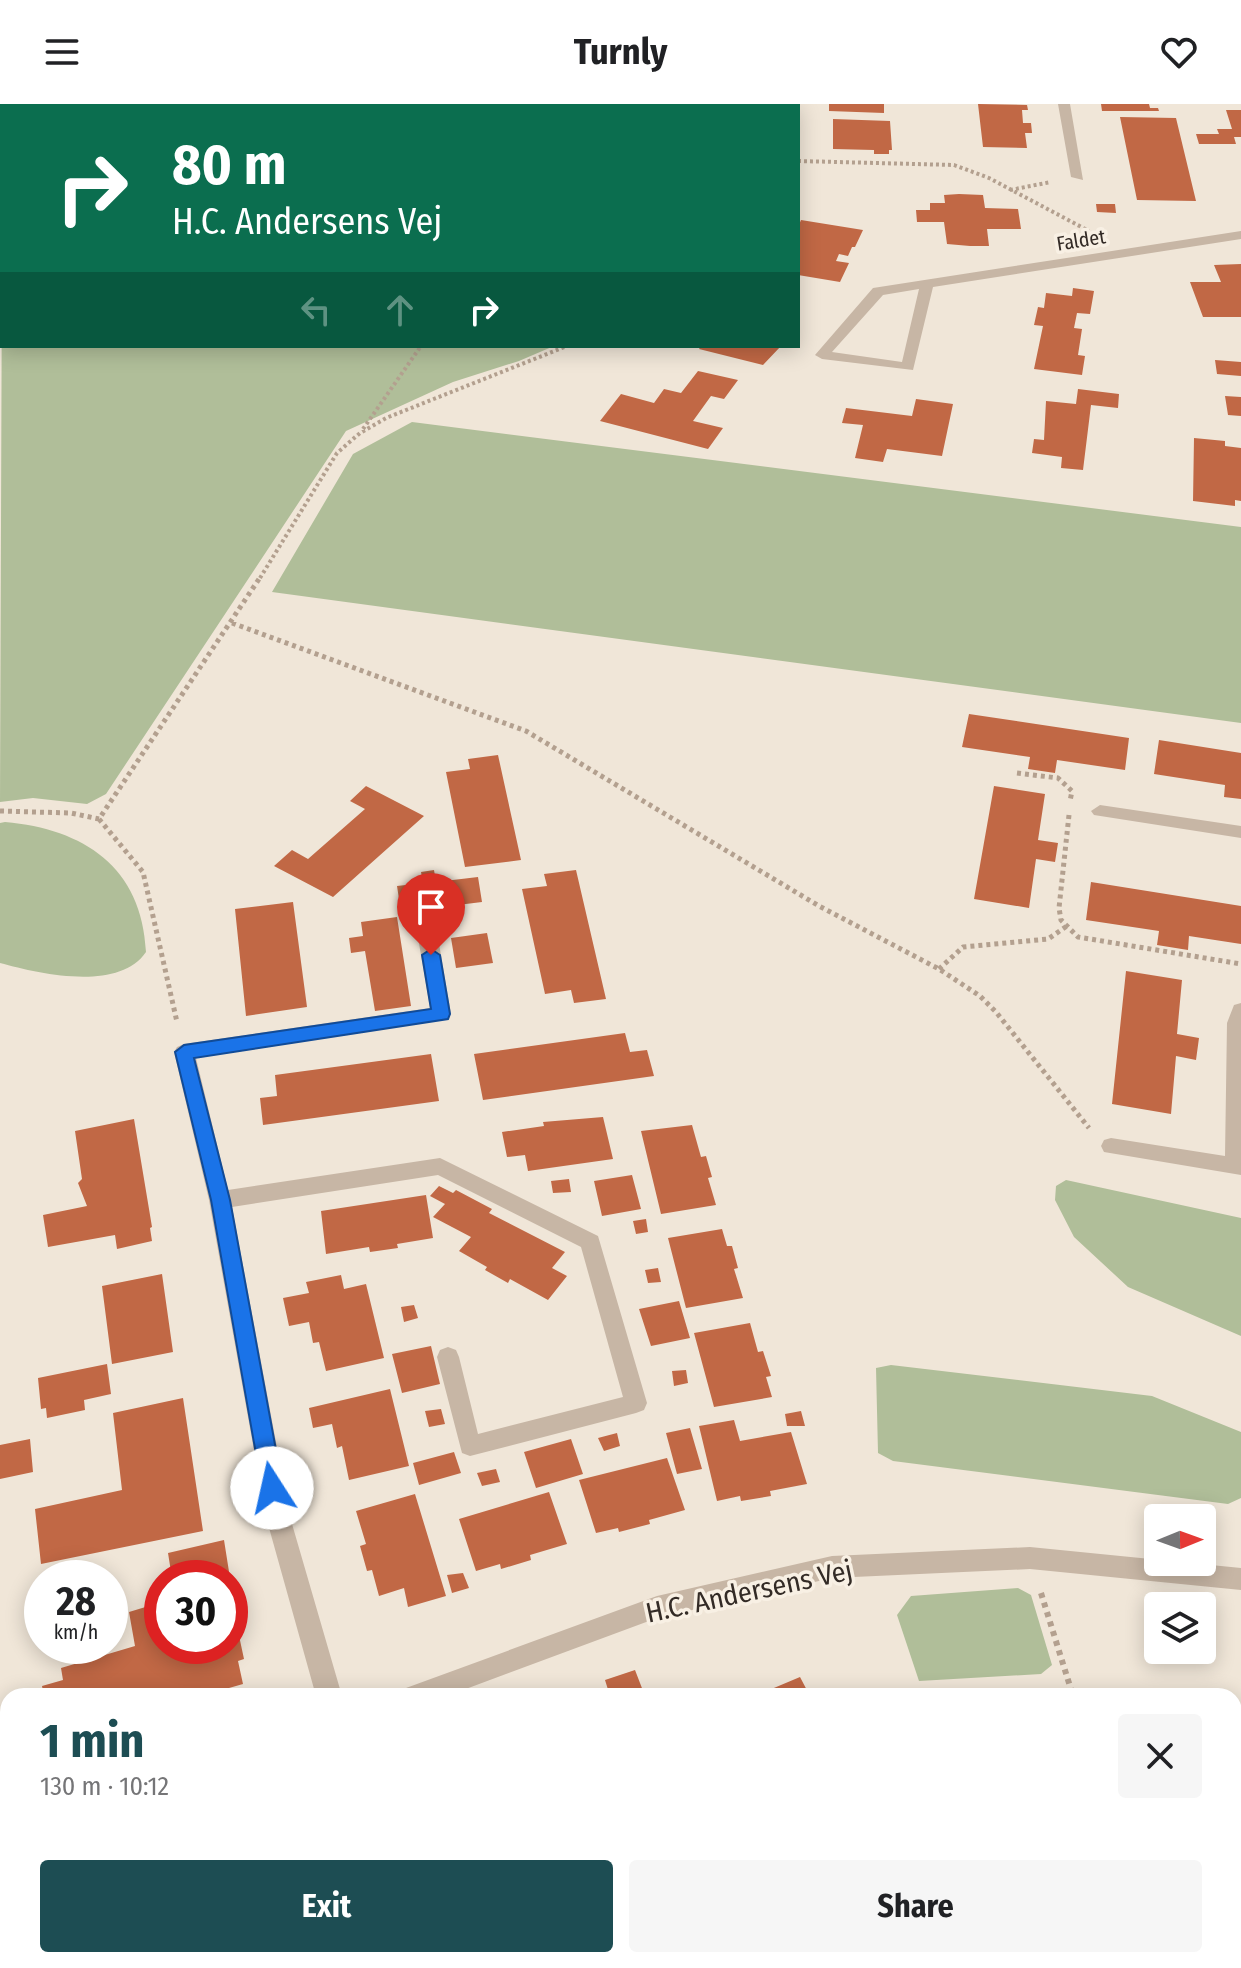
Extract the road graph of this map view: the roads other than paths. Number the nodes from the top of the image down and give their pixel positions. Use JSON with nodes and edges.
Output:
{"nodes":[{"id":1,"x":1064,"y":104,"type":"edge"},
{"id":2,"x":1078,"y":177,"type":"road end"},
{"id":3,"x":1241,"y":235,"type":"edge"},
{"id":4,"x":927,"y":283,"type":"junction"},
{"id":5,"x":1100,"y":811,"type":"dead end"},
{"id":6,"x":1241,"y":832,"type":"edge"},
{"id":7,"x":426,"y":926,"type":"dead end"},
{"id":8,"x":1241,"y":1010,"type":"edge"},
{"id":9,"x":1111,"y":1146,"type":"road end"},
{"id":10,"x":1238,"y":1166,"type":"edge"},
{"id":11,"x":220,"y":1200,"type":"junction"},
{"id":12,"x":448,"y":1357,"type":"dead end"},
{"id":13,"x":1241,"y":1579,"type":"edge"},
{"id":14,"x":327,"y":1688,"type":"edge"},
{"id":15,"x":437,"y":1688,"type":"edge"}],
"edges":[{"from":1,"to":2,"type":"street"},
{"from":3,"to":4,"type":"street","name":"Faldet"},
{"from":4,"to":4,"type":"street","name":"Faldet"},
{"from":5,"to":6,"type":"street"},
{"from":7,"to":11,"type":"street"},
{"from":8,"to":10,"type":"street"},
{"from":9,"to":10,"type":"street"},
{"from":11,"to":12,"type":"street"},
{"from":11,"to":14,"type":"street"},
{"from":13,"to":15,"type":"street","name":"H.C. Andersens Vej"}]}
